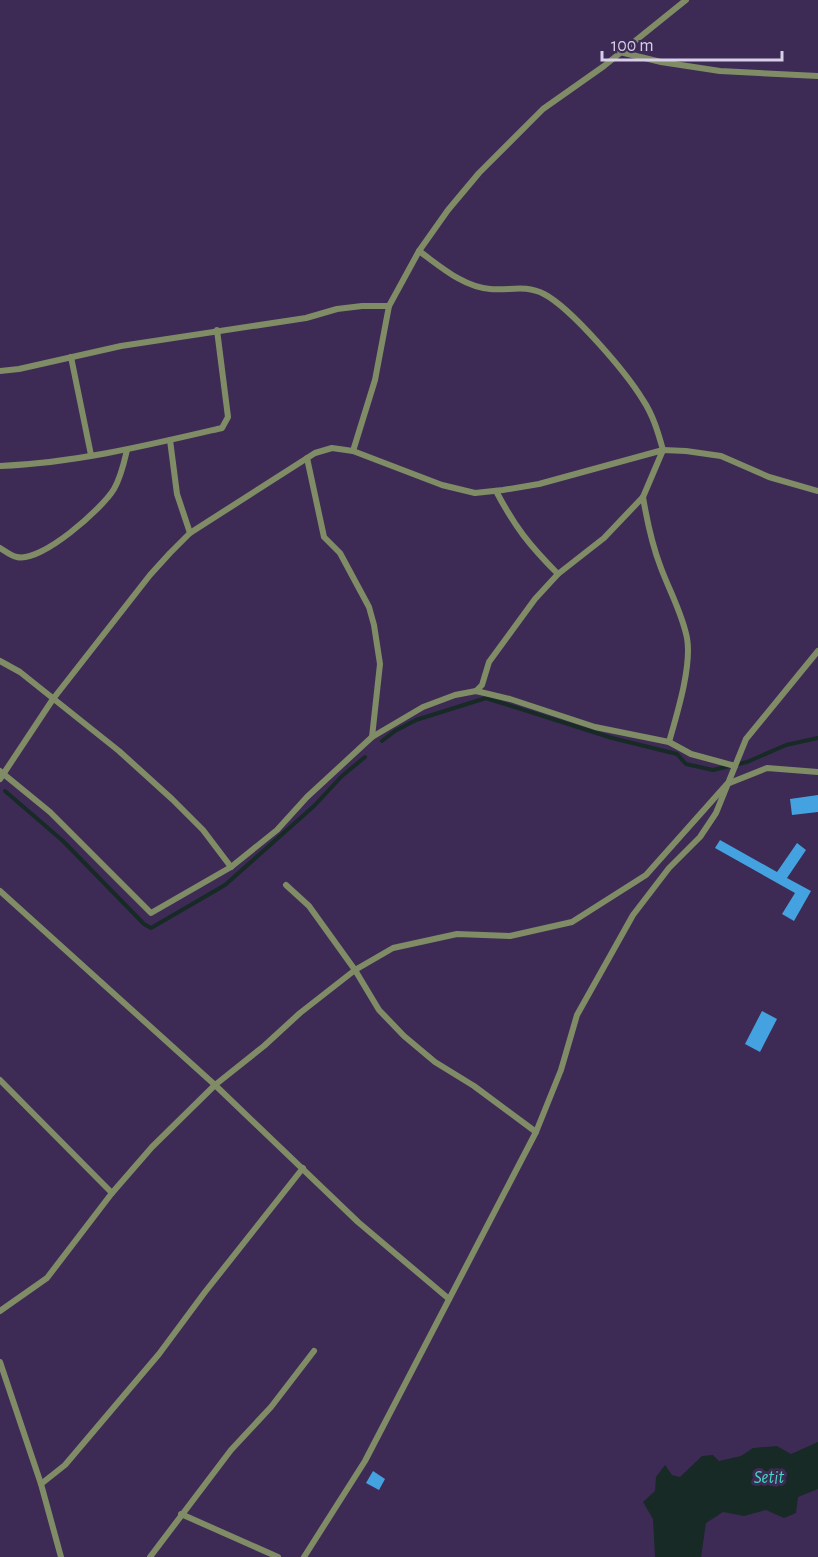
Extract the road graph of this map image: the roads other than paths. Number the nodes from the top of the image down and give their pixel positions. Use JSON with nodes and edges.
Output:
{"nodes":[{"id":1,"x":686,"y":0,"type":"edge"},
{"id":2,"x":620,"y":52,"type":"junction"},
{"id":3,"x":818,"y":76,"type":"edge"},
{"id":4,"x":418,"y":251,"type":"junction"},
{"id":5,"x":389,"y":306,"type":"junction"},
{"id":6,"x":217,"y":330,"type":"junction"},
{"id":7,"x":71,"y":357,"type":"junction"},
{"id":8,"x":0,"y":371,"type":"edge"},
{"id":9,"x":170,"y":440,"type":"junction"},
{"id":10,"x":127,"y":450,"type":"junction"},
{"id":11,"x":663,"y":450,"type":"junction"},
{"id":12,"x":353,"y":451,"type":"junction"},
{"id":13,"x":91,"y":456,"type":"junction"},
{"id":14,"x":307,"y":458,"type":"junction"},
{"id":15,"x":0,"y":466,"type":"edge"},
{"id":16,"x":496,"y":491,"type":"junction"},
{"id":17,"x":818,"y":491,"type":"edge"},
{"id":18,"x":643,"y":497,"type":"junction"},
{"id":19,"x":190,"y":533,"type":"junction"},
{"id":20,"x":0,"y":548,"type":"edge"},
{"id":21,"x":558,"y":574,"type":"junction"},
{"id":22,"x":818,"y":651,"type":"edge"},
{"id":23,"x":0,"y":661,"type":"edge"},
{"id":24,"x":476,"y":691,"type":"junction"},
{"id":25,"x":53,"y":699,"type":"junction"},
{"id":26,"x":372,"y":737,"type":"junction"},
{"id":27,"x":669,"y":742,"type":"junction"},
{"id":28,"x":735,"y":766,"type":"junction"},
{"id":29,"x":818,"y":772,"type":"edge"},
{"id":30,"x":1,"y":775,"type":"edge"},
{"id":31,"x":727,"y":784,"type":"junction"},
{"id":32,"x":231,"y":867,"type":"junction"},
{"id":33,"x":286,"y":885,"type":"dead end"},
{"id":34,"x":0,"y":891,"type":"edge"},
{"id":35,"x":355,"y":970,"type":"junction"},
{"id":36,"x":0,"y":1080,"type":"edge"},
{"id":37,"x":215,"y":1085,"type":"junction"},
{"id":38,"x":536,"y":1132,"type":"junction"},
{"id":39,"x":303,"y":1168,"type":"junction"},
{"id":40,"x":112,"y":1193,"type":"junction"},
{"id":41,"x":449,"y":1299,"type":"junction"},
{"id":42,"x":0,"y":1311,"type":"edge"},
{"id":43,"x":314,"y":1351,"type":"dead end"},
{"id":44,"x":0,"y":1362,"type":"edge"},
{"id":45,"x":41,"y":1484,"type":"junction"},
{"id":46,"x":181,"y":1514,"type":"junction"},
{"id":47,"x":61,"y":1557,"type":"edge"},
{"id":48,"x":150,"y":1557,"type":"edge"},
{"id":49,"x":278,"y":1557,"type":"edge"},
{"id":50,"x":304,"y":1557,"type":"edge"}],
"edges":[{"from":1,"to":2,"type":"street"},
{"from":2,"to":3,"type":"street"},
{"from":2,"to":4,"type":"street"},
{"from":4,"to":5,"type":"street"},
{"from":4,"to":11,"type":"street"},
{"from":5,"to":6,"type":"street"},
{"from":5,"to":12,"type":"street"},
{"from":6,"to":7,"type":"street"},
{"from":6,"to":9,"type":"street"},
{"from":7,"to":8,"type":"street"},
{"from":7,"to":13,"type":"street"},
{"from":9,"to":10,"type":"street"},
{"from":9,"to":19,"type":"street"},
{"from":10,"to":13,"type":"street"},
{"from":10,"to":20,"type":"street"},
{"from":11,"to":16,"type":"street"},
{"from":11,"to":17,"type":"street"},
{"from":11,"to":18,"type":"street"},
{"from":12,"to":14,"type":"street"},
{"from":12,"to":16,"type":"street"},
{"from":13,"to":15,"type":"street"},
{"from":14,"to":19,"type":"street"},
{"from":14,"to":26,"type":"street"},
{"from":16,"to":21,"type":"street"},
{"from":18,"to":21,"type":"street"},
{"from":18,"to":27,"type":"street"},
{"from":19,"to":25,"type":"street"},
{"from":21,"to":24,"type":"street"},
{"from":22,"to":28,"type":"street"},
{"from":23,"to":25,"type":"street"},
{"from":24,"to":26,"type":"street"},
{"from":24,"to":27,"type":"street"},
{"from":25,"to":30,"type":"street"},
{"from":25,"to":32,"type":"street"},
{"from":26,"to":32,"type":"street"},
{"from":27,"to":28,"type":"street"},
{"from":28,"to":31,"type":"street"},
{"from":29,"to":31,"type":"street"},
{"from":30,"to":32,"type":"street"},
{"from":31,"to":35,"type":"street"},
{"from":31,"to":38,"type":"street"},
{"from":33,"to":35,"type":"street"},
{"from":34,"to":37,"type":"street"},
{"from":35,"to":37,"type":"street"},
{"from":35,"to":38,"type":"street"},
{"from":36,"to":40,"type":"street"},
{"from":37,"to":39,"type":"street"},
{"from":37,"to":40,"type":"street"},
{"from":38,"to":41,"type":"street"},
{"from":39,"to":41,"type":"street"},
{"from":39,"to":45,"type":"street"},
{"from":40,"to":42,"type":"street"},
{"from":41,"to":50,"type":"street"},
{"from":43,"to":46,"type":"street"},
{"from":44,"to":45,"type":"street"},
{"from":45,"to":47,"type":"street"},
{"from":46,"to":48,"type":"street"},
{"from":46,"to":49,"type":"street"}]}
